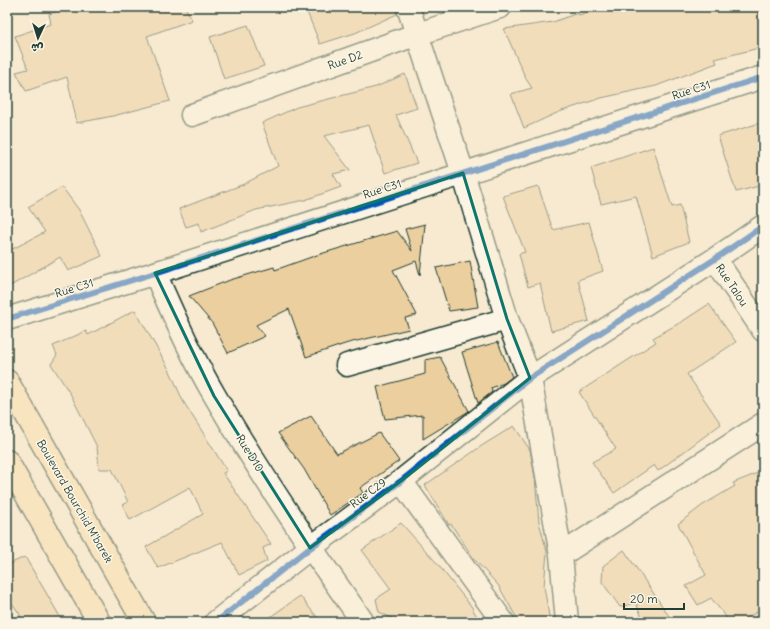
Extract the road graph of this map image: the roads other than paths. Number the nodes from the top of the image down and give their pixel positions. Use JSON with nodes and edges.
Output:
{"nodes":[{"id":1,"x":408,"y":7,"type":"edge"},
{"id":2,"x":500,"y":7,"type":"edge"},
{"id":3,"x":415,"y":35,"type":"junction"},
{"id":4,"x":763,"y":77,"type":"edge"},
{"id":5,"x":192,"y":115,"type":"dead end"},
{"id":6,"x":463,"y":173,"type":"junction"},
{"id":7,"x":763,"y":226,"type":"edge"},
{"id":8,"x":715,"y":259,"type":"junction"},
{"id":9,"x":155,"y":273,"type":"junction"},
{"id":10,"x":7,"y":319,"type":"edge"},
{"id":11,"x":507,"y":319,"type":"junction"},
{"id":12,"x":763,"y":330,"type":"edge"},
{"id":13,"x":347,"y":365,"type":"dead end"},
{"id":14,"x":530,"y":378,"type":"junction"},
{"id":15,"x":7,"y":381,"type":"edge"},
{"id":16,"x":763,"y":424,"type":"edge"},
{"id":17,"x":7,"y":461,"type":"edge"},
{"id":18,"x":401,"y":482,"type":"junction"},
{"id":19,"x":310,"y":548,"type":"junction"},
{"id":20,"x":561,"y":555,"type":"junction"},
{"id":21,"x":99,"y":622,"type":"edge"},
{"id":22,"x":144,"y":622,"type":"edge"},
{"id":23,"x":216,"y":622,"type":"edge"},
{"id":24,"x":363,"y":622,"type":"edge"},
{"id":25,"x":503,"y":622,"type":"edge"},
{"id":26,"x":567,"y":622,"type":"edge"}],
"edges":[{"from":1,"to":3,"type":"street"},
{"from":2,"to":3,"type":"street","name":"Rue D2"},
{"from":3,"to":5,"type":"street","name":"Rue D2"},
{"from":3,"to":6,"type":"street"},
{"from":4,"to":6,"type":"street","name":"Rue C31"},
{"from":6,"to":9,"type":"street","name":"Rue C31"},
{"from":6,"to":11,"type":"street"},
{"from":7,"to":8,"type":"street","name":"Rue C29"},
{"from":8,"to":12,"type":"street","name":"Rue Talou"},
{"from":8,"to":14,"type":"street","name":"Rue C29"},
{"from":9,"to":10,"type":"street","name":"Rue C31"},
{"from":9,"to":19,"type":"street","name":"Rue D10"},
{"from":11,"to":13,"type":"street"},
{"from":11,"to":14,"type":"street"},
{"from":14,"to":18,"type":"street","name":"Rue C29"},
{"from":14,"to":20,"type":"street"},
{"from":15,"to":22,"type":"main road","name":"Boulevard Bourchid M'barek"},
{"from":16,"to":20,"type":"street"},
{"from":17,"to":21,"type":"main road"},
{"from":18,"to":19,"type":"street","name":"Rue C29"},
{"from":18,"to":25,"type":"street"},
{"from":19,"to":23,"type":"street","name":"Rue C29"},
{"from":19,"to":24,"type":"street","name":"Rue D10"},
{"from":20,"to":26,"type":"street"}]}
